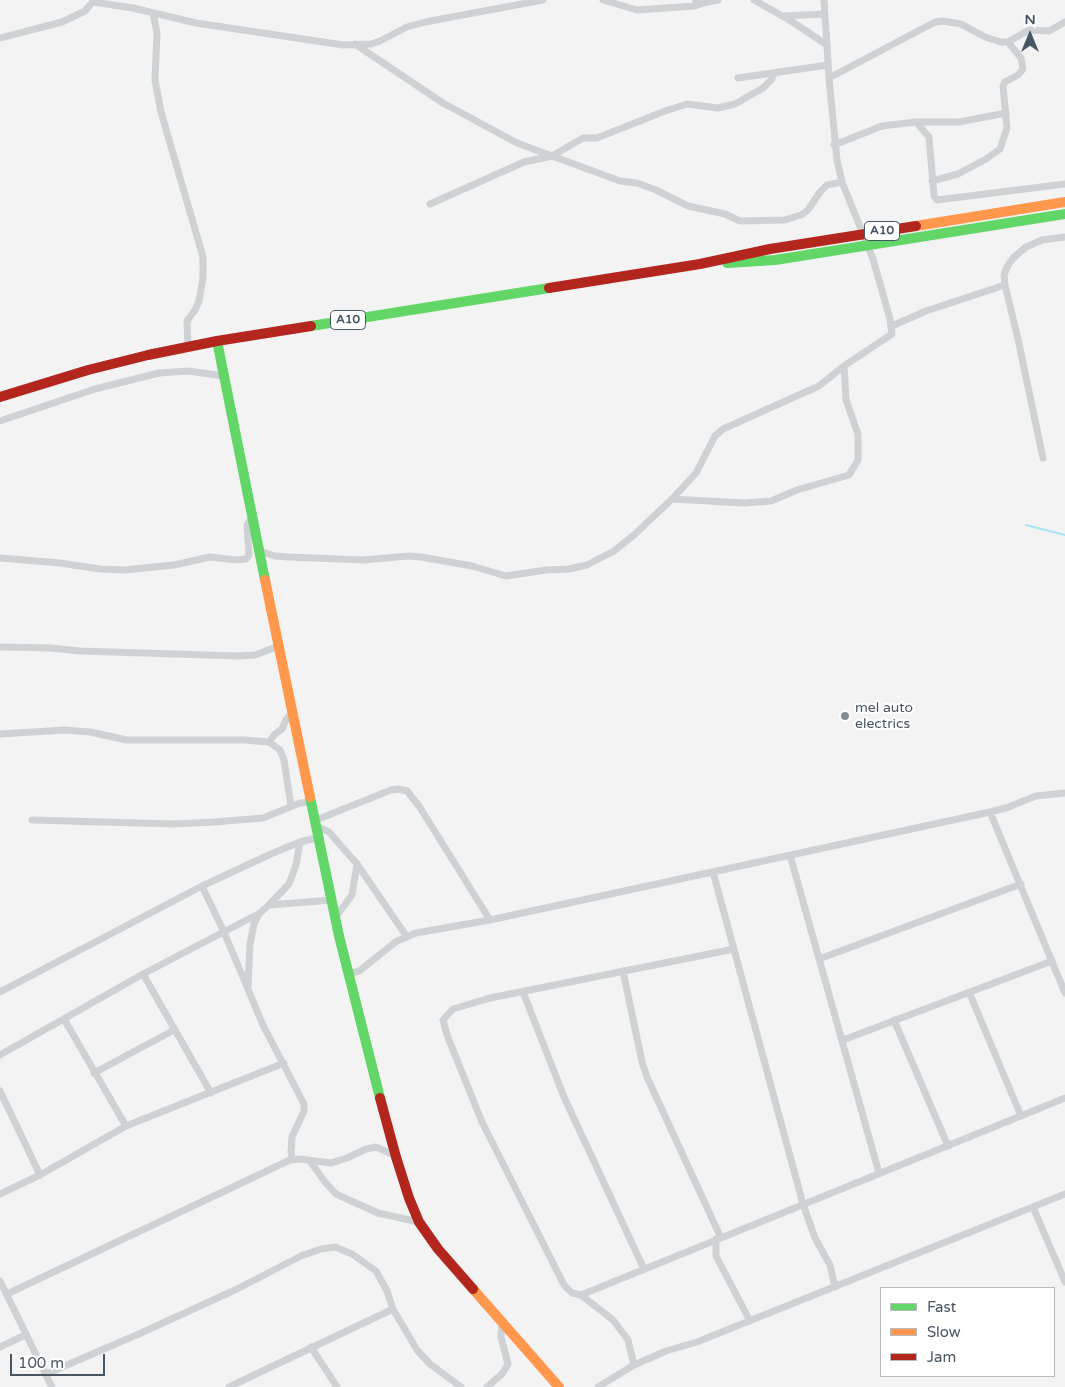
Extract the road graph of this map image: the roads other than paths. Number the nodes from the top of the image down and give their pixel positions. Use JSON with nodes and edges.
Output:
{"nodes":[{"id":1,"x":133,"y":0,"type":"edge"},
{"id":2,"x":544,"y":0,"type":"edge"},
{"id":3,"x":604,"y":0,"type":"edge"},
{"id":4,"x":696,"y":0,"type":"edge"},
{"id":5,"x":718,"y":0,"type":"edge"},
{"id":6,"x":754,"y":0,"type":"edge"},
{"id":7,"x":824,"y":0,"type":"edge"},
{"id":8,"x":93,"y":1,"type":"edge"},
{"id":9,"x":704,"y":3,"type":"junction"},
{"id":10,"x":136,"y":9,"type":"junction"},
{"id":11,"x":153,"y":13,"type":"junction"},
{"id":12,"x":825,"y":14,"type":"junction"},
{"id":13,"x":780,"y":16,"type":"junction"},
{"id":14,"x":1065,"y":22,"type":"edge"},
{"id":15,"x":0,"y":38,"type":"edge"},
{"id":16,"x":1008,"y":42,"type":"junction"},
{"id":17,"x":355,"y":44,"type":"junction"},
{"id":18,"x":827,"y":45,"type":"junction"},
{"id":19,"x":828,"y":66,"type":"junction"},
{"id":20,"x":774,"y":74,"type":"junction"},
{"id":21,"x":738,"y":78,"type":"dead end"},
{"id":22,"x":829,"y":78,"type":"junction"},
{"id":23,"x":1006,"y":113,"type":"junction"},
{"id":24,"x":916,"y":122,"type":"junction"},
{"id":25,"x":834,"y":145,"type":"junction"},
{"id":26,"x":552,"y":156,"type":"junction"},
{"id":27,"x":932,"y":181,"type":"junction"},
{"id":28,"x":842,"y":182,"type":"junction"},
{"id":29,"x":1065,"y":184,"type":"edge"},
{"id":30,"x":1065,"y":202,"type":"edge"},
{"id":31,"x":430,"y":204,"type":"dead end"},
{"id":32,"x":1065,"y":214,"type":"edge"},
{"id":33,"x":862,"y":234,"type":"junction"},
{"id":34,"x":1065,"y":237,"type":"edge"},
{"id":35,"x":867,"y":246,"type":"junction"},
{"id":36,"x":700,"y":264,"type":"junction"},
{"id":37,"x":1005,"y":285,"type":"junction"},
{"id":38,"x":892,"y":326,"type":"junction"},
{"id":39,"x":217,"y":341,"type":"junction"},
{"id":40,"x":188,"y":347,"type":"junction"},
{"id":41,"x":844,"y":366,"type":"junction"},
{"id":42,"x":224,"y":376,"type":"junction"},
{"id":43,"x":0,"y":397,"type":"edge"},
{"id":44,"x":0,"y":421,"type":"edge"},
{"id":45,"x":1043,"y":458,"type":"dead end"},
{"id":46,"x":672,"y":500,"type":"junction"},
{"id":47,"x":252,"y":517,"type":"junction"},
{"id":48,"x":259,"y":551,"type":"junction"},
{"id":49,"x":0,"y":558,"type":"edge"},
{"id":50,"x":279,"y":646,"type":"junction"},
{"id":51,"x":0,"y":647,"type":"edge"},
{"id":52,"x":293,"y":711,"type":"junction"},
{"id":53,"x":0,"y":734,"type":"edge"},
{"id":54,"x":269,"y":742,"type":"junction"},
{"id":55,"x":1065,"y":793,"type":"edge"},
{"id":56,"x":312,"y":802,"type":"junction"},
{"id":57,"x":291,"y":806,"type":"junction"},
{"id":58,"x":990,"y":812,"type":"junction"},
{"id":59,"x":32,"y":820,"type":"dead end"},
{"id":60,"x":318,"y":828,"type":"junction"},
{"id":61,"x":300,"y":842,"type":"junction"},
{"id":62,"x":790,"y":855,"type":"junction"},
{"id":63,"x":357,"y":864,"type":"junction"},
{"id":64,"x":713,"y":872,"type":"junction"},
{"id":65,"x":1020,"y":884,"type":"junction"},
{"id":66,"x":202,"y":886,"type":"junction"},
{"id":67,"x":332,"y":900,"type":"junction"},
{"id":68,"x":269,"y":905,"type":"junction"},
{"id":69,"x":260,"y":913,"type":"junction"},
{"id":70,"x":335,"y":918,"type":"junction"},
{"id":71,"x":490,"y":920,"type":"junction"},
{"id":72,"x":224,"y":932,"type":"junction"},
{"id":73,"x":407,"y":936,"type":"junction"},
{"id":74,"x":734,"y":949,"type":"junction"},
{"id":75,"x":819,"y":959,"type":"junction"},
{"id":76,"x":1052,"y":961,"type":"junction"},
{"id":77,"x":623,"y":971,"type":"junction"},
{"id":78,"x":143,"y":974,"type":"junction"},
{"id":79,"x":348,"y":974,"type":"junction"},
{"id":80,"x":248,"y":990,"type":"junction"},
{"id":81,"x":0,"y":992,"type":"edge"},
{"id":82,"x":523,"y":992,"type":"junction"},
{"id":83,"x":969,"y":992,"type":"junction"},
{"id":84,"x":1065,"y":993,"type":"edge"},
{"id":85,"x":64,"y":1019,"type":"junction"},
{"id":86,"x":894,"y":1020,"type":"junction"},
{"id":87,"x":174,"y":1030,"type":"junction"},
{"id":88,"x":843,"y":1040,"type":"junction"},
{"id":89,"x":0,"y":1055,"type":"edge"},
{"id":90,"x":284,"y":1063,"type":"junction"},
{"id":91,"x":94,"y":1073,"type":"junction"},
{"id":92,"x":0,"y":1092,"type":"edge"},
{"id":93,"x":211,"y":1093,"type":"junction"},
{"id":94,"x":1065,"y":1098,"type":"edge"},
{"id":95,"x":1021,"y":1116,"type":"junction"},
{"id":96,"x":126,"y":1126,"type":"junction"},
{"id":97,"x":948,"y":1146,"type":"junction"},
{"id":98,"x":396,"y":1157,"type":"junction"},
{"id":99,"x":292,"y":1160,"type":"junction"},
{"id":100,"x":310,"y":1161,"type":"junction"},
{"id":101,"x":879,"y":1173,"type":"junction"},
{"id":102,"x":40,"y":1175,"type":"junction"},
{"id":103,"x":0,"y":1194,"type":"edge"},
{"id":104,"x":1065,"y":1194,"type":"edge"},
{"id":105,"x":803,"y":1204,"type":"junction"},
{"id":106,"x":1033,"y":1207,"type":"junction"},
{"id":107,"x":419,"y":1222,"type":"junction"},
{"id":108,"x":718,"y":1239,"type":"junction"},
{"id":109,"x":644,"y":1270,"type":"junction"},
{"id":110,"x":0,"y":1281,"type":"edge"},
{"id":111,"x":1065,"y":1282,"type":"edge"},
{"id":112,"x":835,"y":1286,"type":"junction"},
{"id":113,"x":7,"y":1294,"type":"junction"},
{"id":114,"x":582,"y":1295,"type":"junction"},
{"id":115,"x":393,"y":1309,"type":"junction"},
{"id":116,"x":502,"y":1321,"type":"junction"},
{"id":117,"x":750,"y":1321,"type":"junction"},
{"id":118,"x":25,"y":1335,"type":"junction"},
{"id":119,"x":0,"y":1347,"type":"edge"},
{"id":120,"x":311,"y":1347,"type":"junction"},
{"id":121,"x":634,"y":1365,"type":"junction"},
{"id":122,"x":46,"y":1374,"type":"junction"},
{"id":123,"x":52,"y":1387,"type":"edge"},
{"id":124,"x":229,"y":1387,"type":"edge"},
{"id":125,"x":337,"y":1387,"type":"edge"},
{"id":126,"x":461,"y":1387,"type":"edge"},
{"id":127,"x":487,"y":1387,"type":"edge"},
{"id":128,"x":559,"y":1387,"type":"edge"},
{"id":129,"x":598,"y":1387,"type":"edge"}],
"edges":[{"from":1,"to":10,"type":"street"},
{"from":2,"to":17,"type":"street"},
{"from":3,"to":9,"type":"street"},
{"from":4,"to":9,"type":"street"},
{"from":5,"to":9,"type":"street"},
{"from":6,"to":13,"type":"street"},
{"from":7,"to":12,"type":"street"},
{"from":8,"to":10,"type":"street"},
{"from":8,"to":15,"type":"street"},
{"from":10,"to":11,"type":"street"},
{"from":11,"to":17,"type":"street"},
{"from":11,"to":40,"type":"street"},
{"from":12,"to":13,"type":"street"},
{"from":12,"to":18,"type":"street"},
{"from":13,"to":18,"type":"street"},
{"from":14,"to":16,"type":"street"},
{"from":16,"to":22,"type":"street"},
{"from":16,"to":23,"type":"street"},
{"from":17,"to":26,"type":"street"},
{"from":18,"to":19,"type":"street"},
{"from":19,"to":20,"type":"street"},
{"from":19,"to":22,"type":"street"},
{"from":20,"to":21,"type":"street"},
{"from":20,"to":26,"type":"street"},
{"from":22,"to":25,"type":"street"},
{"from":23,"to":24,"type":"street"},
{"from":23,"to":27,"type":"street"},
{"from":24,"to":25,"type":"street"},
{"from":24,"to":27,"type":"street"},
{"from":25,"to":28,"type":"street"},
{"from":26,"to":28,"type":"street"},
{"from":26,"to":31,"type":"street"},
{"from":27,"to":29,"type":"street"},
{"from":28,"to":33,"type":"street"},
{"from":30,"to":33,"type":"main road","number":"A10"},
{"from":32,"to":35,"type":"main road","number":"A10"},
{"from":33,"to":35,"type":"street"},
{"from":33,"to":36,"type":"main road","number":"A10"},
{"from":34,"to":37,"type":"street"},
{"from":35,"to":36,"type":"main road","number":"A10"},
{"from":35,"to":38,"type":"street"},
{"from":36,"to":39,"type":"main road","number":"A10"},
{"from":37,"to":38,"type":"street"},
{"from":37,"to":45,"type":"street"},
{"from":38,"to":41,"type":"street"},
{"from":39,"to":40,"type":"main road","number":"A10"},
{"from":39,"to":42,"type":"main road"},
{"from":40,"to":43,"type":"main road","number":"A10"},
{"from":41,"to":46,"type":"street"},
{"from":41,"to":46,"type":"street"},
{"from":42,"to":44,"type":"street"},
{"from":42,"to":47,"type":"main road"},
{"from":46,"to":48,"type":"street"},
{"from":47,"to":48,"type":"main road"},
{"from":47,"to":49,"type":"street"},
{"from":48,"to":50,"type":"main road"},
{"from":50,"to":51,"type":"street"},
{"from":50,"to":52,"type":"main road"},
{"from":52,"to":54,"type":"street"},
{"from":52,"to":56,"type":"main road"},
{"from":53,"to":54,"type":"street"},
{"from":54,"to":57,"type":"street"},
{"from":55,"to":58,"type":"street"},
{"from":56,"to":57,"type":"street"},
{"from":56,"to":60,"type":"main road"},
{"from":57,"to":59,"type":"street"},
{"from":58,"to":62,"type":"street"},
{"from":58,"to":65,"type":"street"},
{"from":60,"to":61,"type":"street"},
{"from":60,"to":63,"type":"street"},
{"from":60,"to":67,"type":"main road"},
{"from":60,"to":71,"type":"street"},
{"from":61,"to":66,"type":"street"},
{"from":61,"to":68,"type":"street"},
{"from":62,"to":64,"type":"street"},
{"from":62,"to":75,"type":"street"},
{"from":63,"to":70,"type":"street"},
{"from":63,"to":73,"type":"street"},
{"from":64,"to":71,"type":"street"},
{"from":64,"to":74,"type":"street"},
{"from":65,"to":75,"type":"street"},
{"from":65,"to":76,"type":"street"},
{"from":66,"to":72,"type":"street"},
{"from":66,"to":81,"type":"street"},
{"from":67,"to":68,"type":"street"},
{"from":67,"to":70,"type":"main road"},
{"from":68,"to":69,"type":"street"},
{"from":69,"to":72,"type":"street"},
{"from":69,"to":80,"type":"street"},
{"from":70,"to":79,"type":"main road"},
{"from":71,"to":73,"type":"street"},
{"from":72,"to":78,"type":"street"},
{"from":72,"to":80,"type":"street"},
{"from":73,"to":79,"type":"street"},
{"from":74,"to":77,"type":"street"},
{"from":74,"to":105,"type":"street"},
{"from":75,"to":88,"type":"street"},
{"from":76,"to":83,"type":"street"},
{"from":76,"to":84,"type":"street"},
{"from":77,"to":82,"type":"street"},
{"from":77,"to":108,"type":"street"},
{"from":78,"to":85,"type":"street"},
{"from":78,"to":87,"type":"street"},
{"from":79,"to":98,"type":"main road"},
{"from":80,"to":90,"type":"street"},
{"from":82,"to":109,"type":"street"},
{"from":82,"to":114,"type":"street"},
{"from":83,"to":86,"type":"street"},
{"from":83,"to":95,"type":"street"},
{"from":85,"to":89,"type":"street"},
{"from":85,"to":91,"type":"street"},
{"from":86,"to":88,"type":"street"},
{"from":86,"to":97,"type":"street"},
{"from":87,"to":91,"type":"street"},
{"from":87,"to":93,"type":"street"},
{"from":88,"to":101,"type":"street"},
{"from":90,"to":93,"type":"street"},
{"from":90,"to":99,"type":"street"},
{"from":91,"to":96,"type":"street"},
{"from":92,"to":102,"type":"street"},
{"from":93,"to":96,"type":"street"},
{"from":94,"to":95,"type":"street"},
{"from":95,"to":97,"type":"street"},
{"from":96,"to":102,"type":"street"},
{"from":97,"to":101,"type":"street"},
{"from":98,"to":100,"type":"street"},
{"from":98,"to":107,"type":"main road"},
{"from":99,"to":100,"type":"street"},
{"from":99,"to":113,"type":"street"},
{"from":100,"to":107,"type":"street"},
{"from":101,"to":105,"type":"street"},
{"from":102,"to":103,"type":"street"},
{"from":104,"to":106,"type":"street"},
{"from":105,"to":108,"type":"street"},
{"from":105,"to":112,"type":"street"},
{"from":106,"to":111,"type":"street"},
{"from":106,"to":112,"type":"street"},
{"from":107,"to":116,"type":"main road"},
{"from":108,"to":109,"type":"street"},
{"from":108,"to":117,"type":"street"},
{"from":109,"to":114,"type":"street"},
{"from":110,"to":113,"type":"street"},
{"from":112,"to":117,"type":"street"},
{"from":113,"to":118,"type":"street"},
{"from":114,"to":121,"type":"street"},
{"from":115,"to":120,"type":"street"},
{"from":115,"to":122,"type":"street"},
{"from":115,"to":126,"type":"street"},
{"from":116,"to":127,"type":"street"},
{"from":116,"to":128,"type":"main road"},
{"from":117,"to":121,"type":"street"},
{"from":118,"to":119,"type":"street"},
{"from":118,"to":122,"type":"street"},
{"from":120,"to":124,"type":"street"},
{"from":120,"to":125,"type":"street"},
{"from":121,"to":129,"type":"street"},
{"from":122,"to":123,"type":"street"}]}
